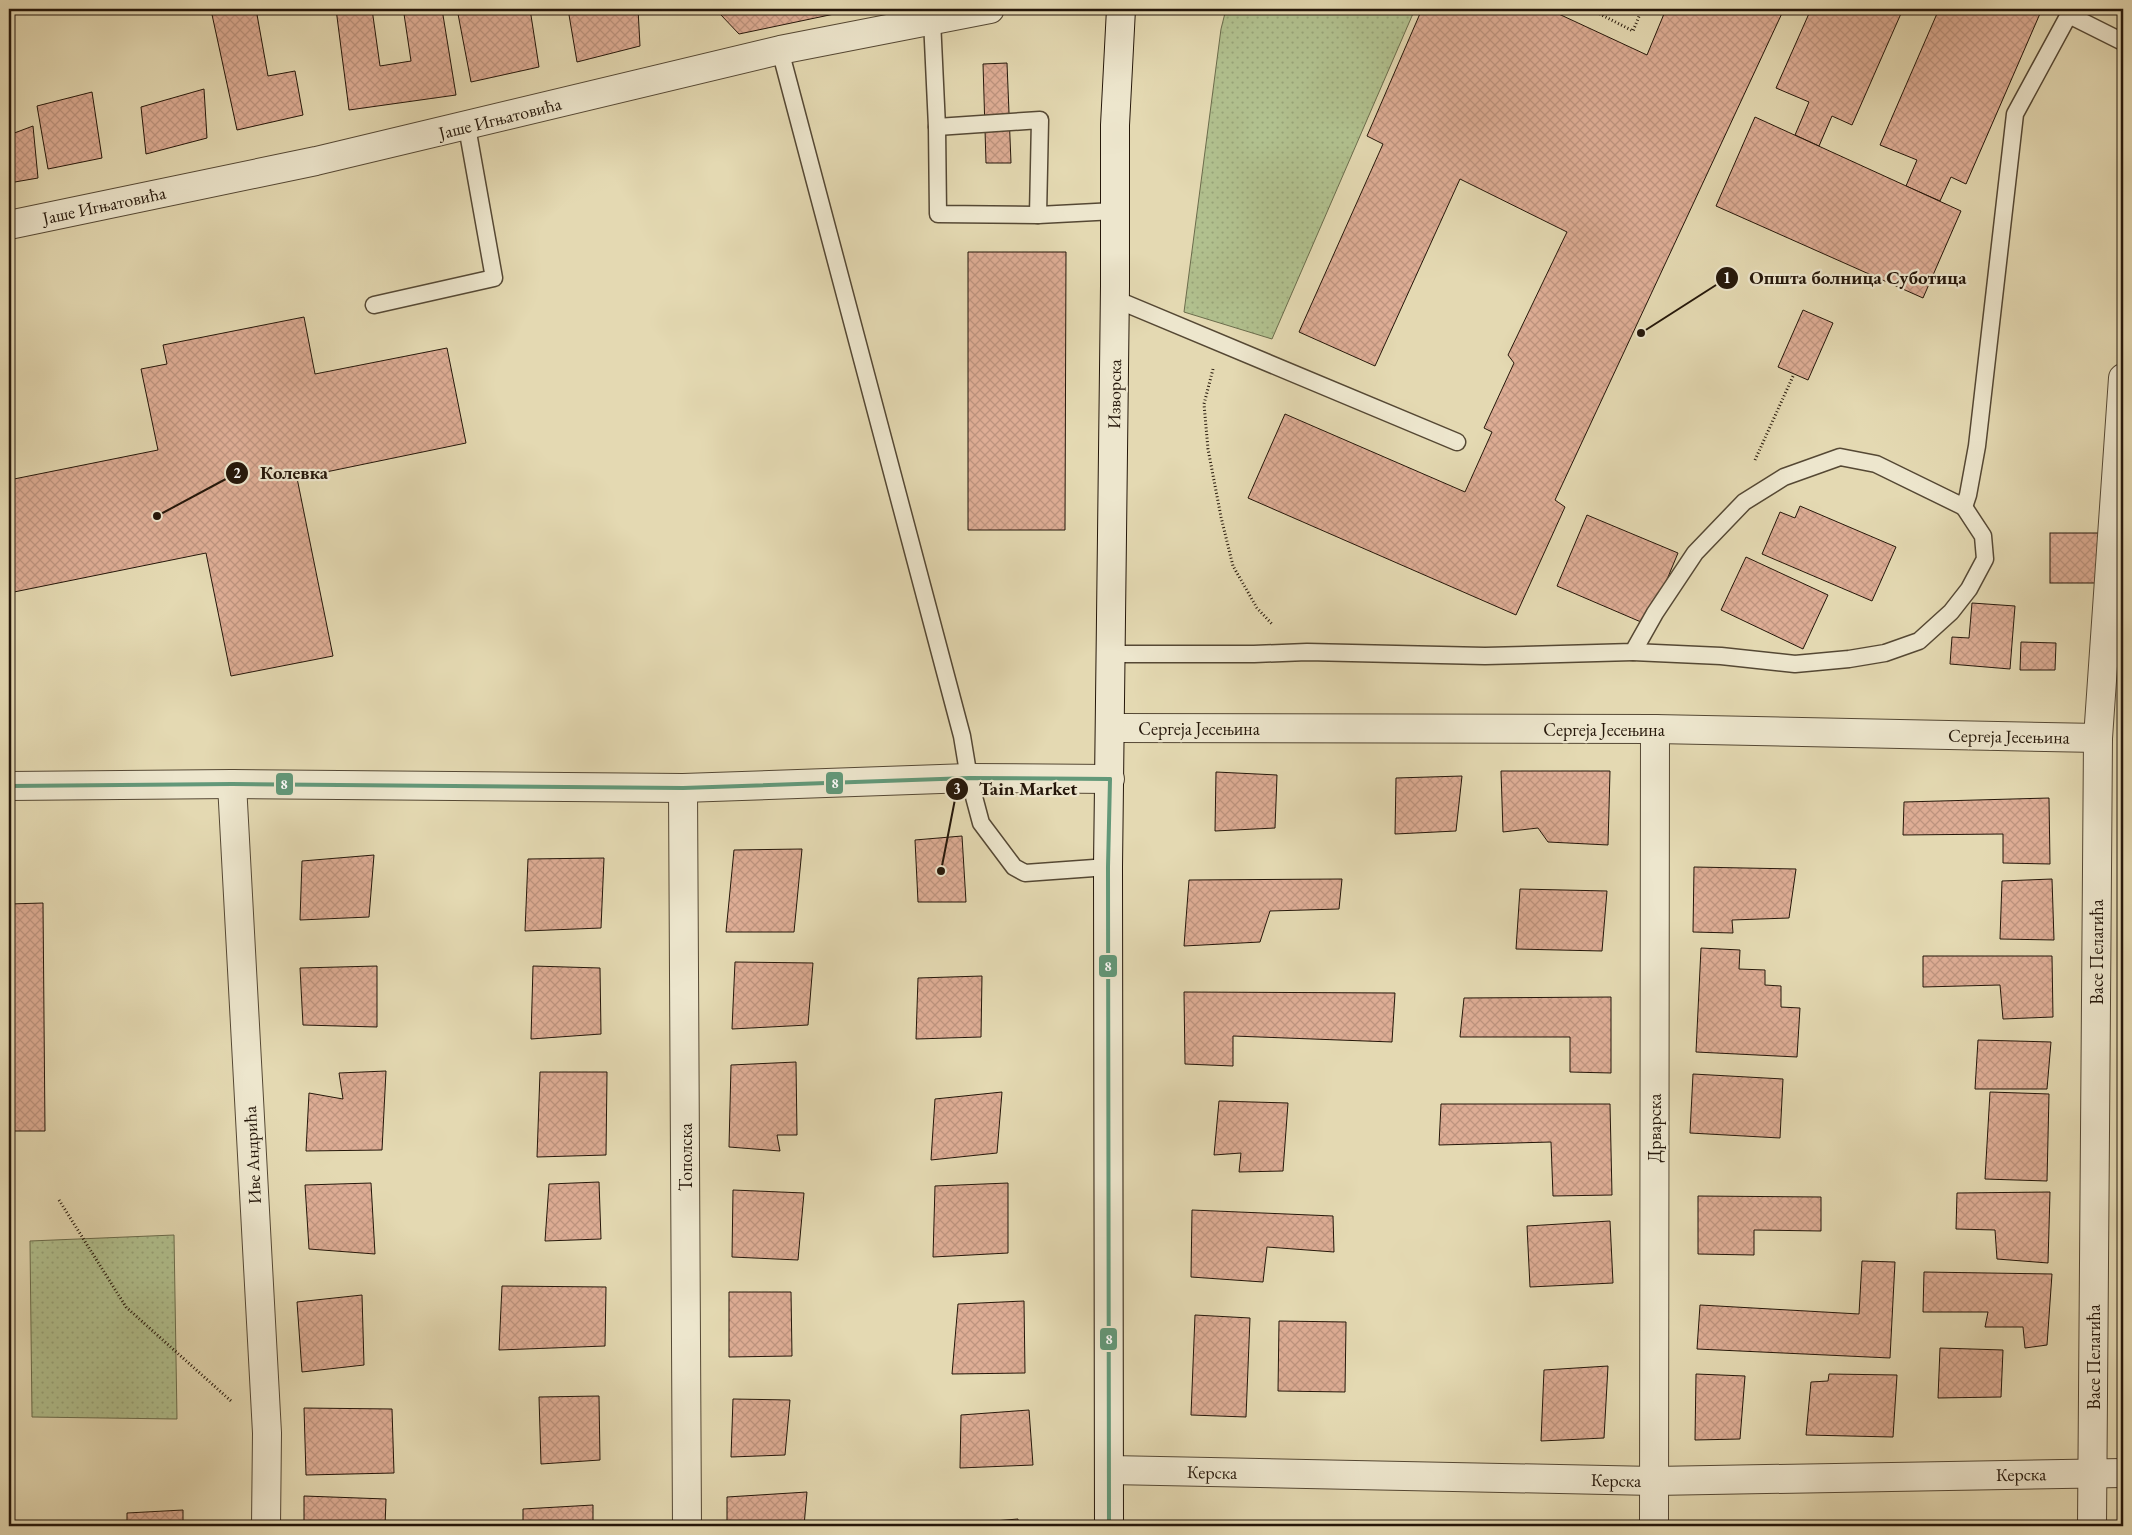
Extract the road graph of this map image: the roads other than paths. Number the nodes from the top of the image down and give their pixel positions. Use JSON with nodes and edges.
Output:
{"nodes":[{"id":1,"x":990,"y":9,"type":"edge"},
{"id":2,"x":1121,"y":9,"type":"edge"},
{"id":3,"x":2070,"y":12,"type":"edge"},
{"id":4,"x":932,"y":20,"type":"junction"},
{"id":5,"x":2123,"y":42,"type":"edge"},
{"id":6,"x":780,"y":50,"type":"junction"},
{"id":7,"x":467,"y":127,"type":"junction"},
{"id":8,"x":937,"y":127,"type":"junction"},
{"id":9,"x":1115,"y":211,"type":"junction"},
{"id":10,"x":1038,"y":215,"type":"junction"},
{"id":11,"x":9,"y":225,"type":"edge"},
{"id":12,"x":1115,"y":299,"type":"junction"},
{"id":13,"x":374,"y":305,"type":"dead end"},
{"id":14,"x":2123,"y":378,"type":"edge"},
{"id":15,"x":1457,"y":442,"type":"dead end"},
{"id":16,"x":1964,"y":507,"type":"junction"},
{"id":17,"x":1634,"y":652,"type":"junction"},
{"id":18,"x":1110,"y":654,"type":"junction"},
{"id":19,"x":1110,"y":728,"type":"junction"},
{"id":20,"x":1655,"y":729,"type":"junction"},
{"id":21,"x":2098,"y":738,"type":"junction"},
{"id":22,"x":969,"y":778,"type":"junction"},
{"id":23,"x":1110,"y":779,"type":"junction"},
{"id":24,"x":232,"y":784,"type":"junction"},
{"id":25,"x":9,"y":786,"type":"edge"},
{"id":26,"x":684,"y":788,"type":"junction"},
{"id":27,"x":1108,"y":867,"type":"junction"},
{"id":28,"x":1110,"y":1470,"type":"junction"},
{"id":29,"x":2092,"y":1473,"type":"junction"},
{"id":30,"x":2123,"y":1473,"type":"edge"},
{"id":31,"x":1654,"y":1481,"type":"junction"},
{"id":32,"x":266,"y":1526,"type":"edge"},
{"id":33,"x":686,"y":1526,"type":"edge"},
{"id":34,"x":1109,"y":1526,"type":"edge"},
{"id":35,"x":1654,"y":1526,"type":"edge"},
{"id":36,"x":2092,"y":1526,"type":"edge"}],
"edges":[{"from":1,"to":4,"type":"street","name":"Јаше Игњатовића"},
{"from":2,"to":9,"type":"street","name":"Изворска"},
{"from":3,"to":5,"type":"lane"},
{"from":3,"to":16,"type":"lane"},
{"from":4,"to":6,"type":"street","name":"Јаше Игњатовића"},
{"from":4,"to":8,"type":"lane"},
{"from":6,"to":7,"type":"street","name":"Јаше Игњатовића"},
{"from":6,"to":22,"type":"lane"},
{"from":7,"to":11,"type":"street","name":"Јаше Игњатовића"},
{"from":7,"to":13,"type":"lane"},
{"from":8,"to":10,"type":"lane"},
{"from":8,"to":10,"type":"lane"},
{"from":9,"to":10,"type":"lane"},
{"from":9,"to":12,"type":"street","name":"Изворска"},
{"from":12,"to":15,"type":"lane"},
{"from":12,"to":18,"type":"street","name":"Изворска"},
{"from":14,"to":21,"type":"street","name":"Васе Пелагића"},
{"from":16,"to":17,"type":"lane"},
{"from":16,"to":17,"type":"lane"},
{"from":17,"to":18,"type":"lane"},
{"from":18,"to":19,"type":"street","name":"Изворска"},
{"from":19,"to":20,"type":"street","name":"Сергеја Јесењина"},
{"from":19,"to":23,"type":"street","name":"Изворска"},
{"from":20,"to":21,"type":"street","name":"Сергеја Јесењина"},
{"from":20,"to":31,"type":"street","name":"Дрварска"},
{"from":21,"to":29,"type":"street","name":"Васе Пелагића"},
{"from":22,"to":23,"type":"street"},
{"from":22,"to":26,"type":"street"},
{"from":22,"to":27,"type":"lane"},
{"from":23,"to":27,"type":"street","name":"Изворска"},
{"from":24,"to":25,"type":"street"},
{"from":24,"to":26,"type":"street"},
{"from":24,"to":32,"type":"street","name":"Иве Андрића"},
{"from":26,"to":33,"type":"street","name":"Тополска"},
{"from":27,"to":28,"type":"street","name":"Изворска"},
{"from":28,"to":31,"type":"street","name":"Керска"},
{"from":28,"to":34,"type":"street","name":"Изворска"},
{"from":29,"to":30,"type":"street","name":"Керска"},
{"from":29,"to":31,"type":"street","name":"Керска"},
{"from":29,"to":36,"type":"street","name":"Васе Пелагића"},
{"from":31,"to":35,"type":"street","name":"Дрварска"}]}
